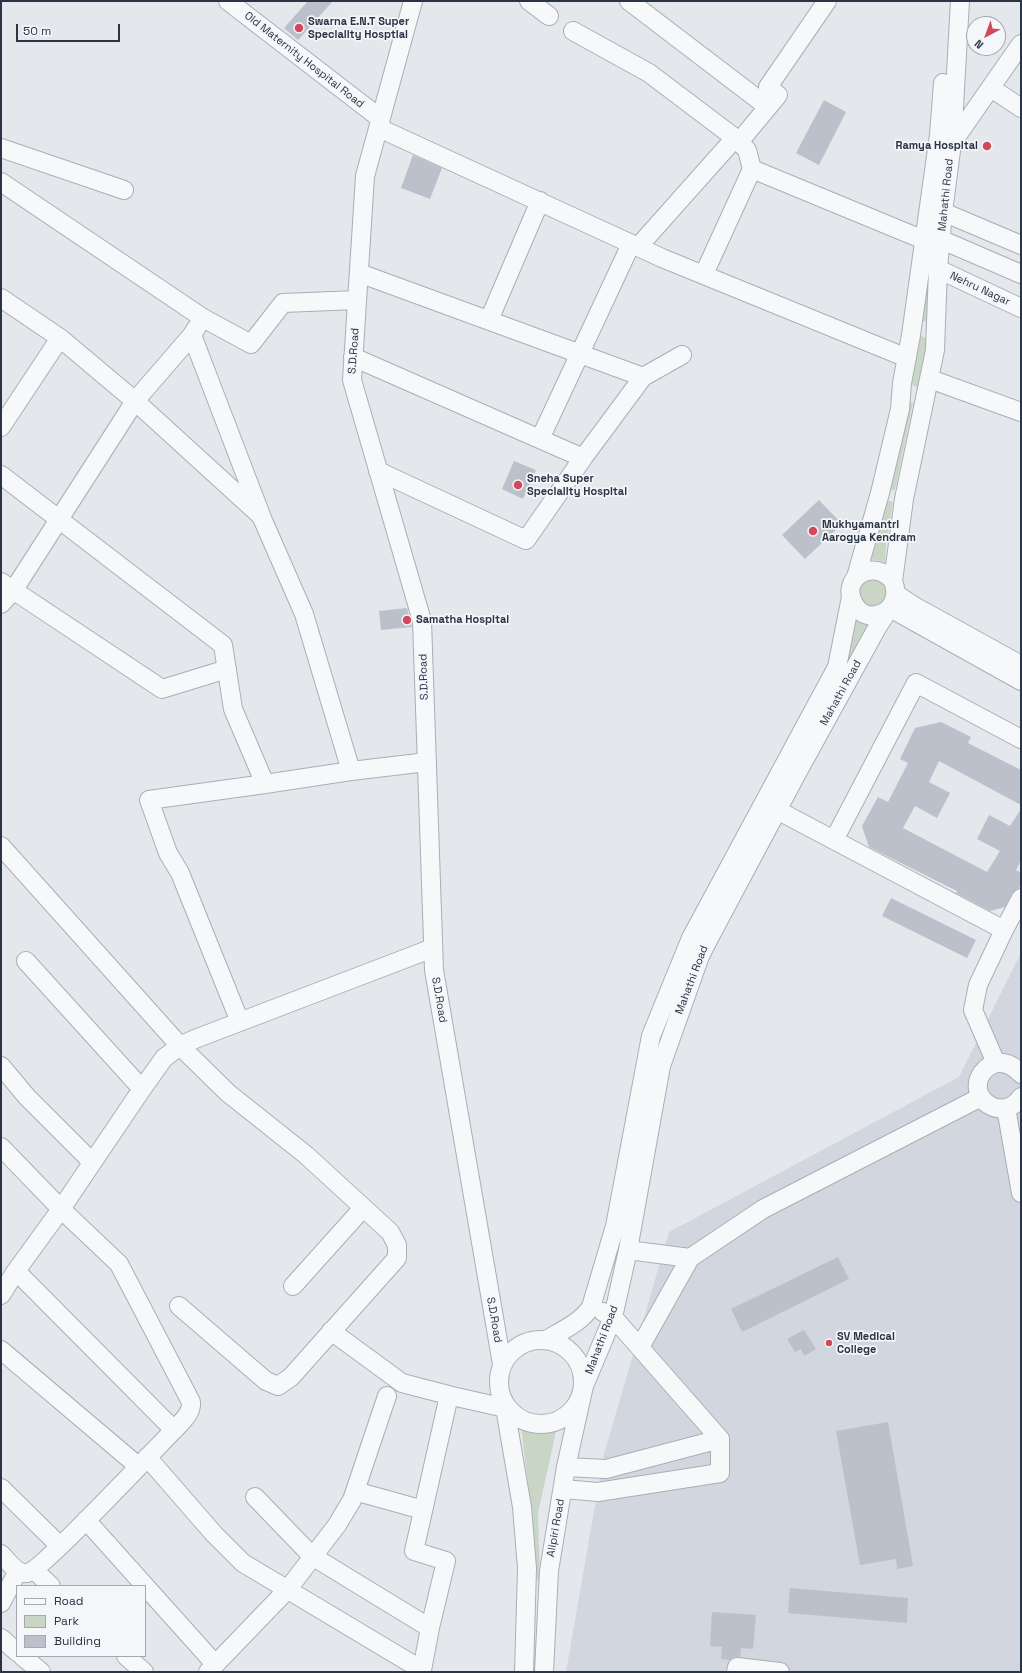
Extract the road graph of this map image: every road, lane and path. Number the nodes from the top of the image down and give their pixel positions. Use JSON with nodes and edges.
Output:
{"nodes":[{"id":1,"x":228,"y":1,"type":"edge"},
{"id":2,"x":413,"y":1,"type":"edge"},
{"id":3,"x":529,"y":1,"type":"edge"},
{"id":4,"x":629,"y":1,"type":"edge"},
{"id":5,"x":827,"y":1,"type":"edge"},
{"id":6,"x":949,"y":1,"type":"edge"},
{"id":7,"x":960,"y":1,"type":"edge"},
{"id":8,"x":549,"y":16,"type":"dead end"},
{"id":9,"x":573,"y":30,"type":"dead end"},
{"id":10,"x":1021,"y":44,"type":"edge"},
{"id":11,"x":990,"y":88,"type":"junction"},
{"id":12,"x":768,"y":107,"type":"junction"},
{"id":13,"x":1021,"y":108,"type":"edge"},
{"id":14,"x":380,"y":123,"type":"junction"},
{"id":15,"x":737,"y":140,"type":"junction"},
{"id":16,"x":952,"y":143,"type":"junction"},
{"id":17,"x":1,"y":148,"type":"edge"},
{"id":18,"x":752,"y":169,"type":"junction"},
{"id":19,"x":1,"y":182,"type":"edge"},
{"id":20,"x":124,"y":190,"type":"dead end"},
{"id":21,"x":540,"y":201,"type":"junction"},
{"id":22,"x":943,"y":212,"type":"junction"},
{"id":23,"x":933,"y":240,"type":"junction"},
{"id":24,"x":634,"y":245,"type":"junction"},
{"id":25,"x":1021,"y":245,"type":"edge"},
{"id":26,"x":938,"y":269,"type":"junction"},
{"id":27,"x":359,"y":273,"type":"junction"},
{"id":28,"x":704,"y":274,"type":"junction"},
{"id":29,"x":1021,"y":274,"type":"edge"},
{"id":30,"x":1,"y":298,"type":"edge"},
{"id":31,"x":357,"y":300,"type":"junction"},
{"id":32,"x":1021,"y":308,"type":"edge"},
{"id":33,"x":203,"y":318,"type":"junction"},
{"id":34,"x":489,"y":320,"type":"junction"},
{"id":35,"x":192,"y":335,"type":"junction"},
{"id":36,"x":911,"y":336,"type":"junction"},
{"id":37,"x":60,"y":338,"type":"junction"},
{"id":38,"x":936,"y":342,"type":"junction"},
{"id":39,"x":580,"y":354,"type":"junction"},
{"id":40,"x":682,"y":355,"type":"dead end"},
{"id":41,"x":353,"y":357,"type":"junction"},
{"id":42,"x":907,"y":358,"type":"junction"},
{"id":43,"x":643,"y":377,"type":"junction"},
{"id":44,"x":902,"y":383,"type":"junction"},
{"id":45,"x":928,"y":385,"type":"junction"},
{"id":46,"x":135,"y":401,"type":"junction"},
{"id":47,"x":1021,"y":412,"type":"edge"},
{"id":48,"x":1,"y":426,"type":"edge"},
{"id":49,"x":540,"y":439,"type":"junction"},
{"id":50,"x":583,"y":458,"type":"junction"},
{"id":51,"x":378,"y":471,"type":"junction"},
{"id":52,"x":1,"y":475,"type":"edge"},
{"id":53,"x":880,"y":493,"type":"junction"},
{"id":54,"x":904,"y":500,"type":"junction"},
{"id":55,"x":262,"y":518,"type":"junction"},
{"id":56,"x":59,"y":519,"type":"junction"},
{"id":57,"x":856,"y":577,"type":"junction"},
{"id":58,"x":5,"y":593,"type":"edge"},
{"id":59,"x":893,"y":595,"type":"junction"},
{"id":60,"x":851,"y":597,"type":"junction"},
{"id":61,"x":1021,"y":665,"type":"edge"},
{"id":62,"x":227,"y":669,"type":"junction"},
{"id":63,"x":1021,"y":681,"type":"edge"},
{"id":64,"x":1021,"y":739,"type":"edge"},
{"id":65,"x":426,"y":762,"type":"junction"},
{"id":66,"x":351,"y":771,"type":"junction"},
{"id":67,"x":264,"y":784,"type":"junction"},
{"id":68,"x":777,"y":810,"type":"junction"},
{"id":69,"x":834,"y":840,"type":"junction"},
{"id":70,"x":1,"y":846,"type":"edge"},
{"id":71,"x":1021,"y":898,"type":"edge"},
{"id":72,"x":1004,"y":930,"type":"junction"},
{"id":73,"x":699,"y":941,"type":"junction"},
{"id":74,"x":433,"y":948,"type":"junction"},
{"id":75,"x":26,"y":961,"type":"dead end"},
{"id":76,"x":240,"y":1022,"type":"junction"},
{"id":77,"x":180,"y":1046,"type":"junction"},
{"id":78,"x":996,"y":1063,"type":"junction"},
{"id":79,"x":1,"y":1066,"type":"edge"},
{"id":80,"x":1021,"y":1074,"type":"edge"},
{"id":81,"x":142,"y":1088,"type":"junction"},
{"id":82,"x":981,"y":1097,"type":"junction"},
{"id":83,"x":1021,"y":1097,"type":"edge"},
{"id":84,"x":1006,"y":1108,"type":"junction"},
{"id":85,"x":1,"y":1147,"type":"edge"},
{"id":86,"x":92,"y":1162,"type":"junction"},
{"id":87,"x":1021,"y":1193,"type":"edge"},
{"id":88,"x":363,"y":1208,"type":"junction"},
{"id":89,"x":61,"y":1209,"type":"junction"},
{"id":90,"x":628,"y":1250,"type":"junction"},
{"id":91,"x":690,"y":1258,"type":"junction"},
{"id":92,"x":16,"y":1271,"type":"junction"},
{"id":93,"x":292,"y":1286,"type":"dead end"},
{"id":94,"x":1,"y":1295,"type":"edge"},
{"id":95,"x":179,"y":1306,"type":"dead end"},
{"id":96,"x":591,"y":1307,"type":"junction"},
{"id":97,"x":613,"y":1317,"type":"junction"},
{"id":98,"x":331,"y":1331,"type":"junction"},
{"id":99,"x":546,"y":1340,"type":"junction"},
{"id":100,"x":640,"y":1347,"type":"junction"},
{"id":101,"x":1,"y":1350,"type":"edge"},
{"id":102,"x":502,"y":1364,"type":"junction"},
{"id":103,"x":584,"y":1386,"type":"junction"},
{"id":104,"x":386,"y":1396,"type":"dead end"},
{"id":105,"x":452,"y":1396,"type":"junction"},
{"id":106,"x":504,"y":1405,"type":"junction"},
{"id":107,"x":174,"y":1430,"type":"junction"},
{"id":108,"x":720,"y":1439,"type":"junction"},
{"id":109,"x":142,"y":1462,"type":"junction"},
{"id":110,"x":566,"y":1467,"type":"junction"},
{"id":111,"x":1,"y":1488,"type":"edge"},
{"id":112,"x":563,"y":1489,"type":"junction"},
{"id":113,"x":354,"y":1491,"type":"junction"},
{"id":114,"x":254,"y":1497,"type":"dead end"},
{"id":115,"x":423,"y":1510,"type":"junction"},
{"id":116,"x":86,"y":1520,"type":"junction"},
{"id":117,"x":60,"y":1546,"type":"junction"},
{"id":118,"x":1,"y":1554,"type":"edge"},
{"id":119,"x":312,"y":1556,"type":"junction"},
{"id":120,"x":26,"y":1571,"type":"junction"},
{"id":121,"x":49,"y":1585,"type":"edge"},
{"id":122,"x":141,"y":1585,"type":"edge"},
{"id":123,"x":288,"y":1589,"type":"junction"},
{"id":124,"x":146,"y":1591,"type":"edge"},
{"id":125,"x":1,"y":1603,"type":"edge"},
{"id":126,"x":430,"y":1628,"type":"junction"},
{"id":127,"x":1,"y":1638,"type":"edge"},
{"id":128,"x":16,"y":1651,"type":"edge"},
{"id":129,"x":23,"y":1657,"type":"edge"},
{"id":130,"x":127,"y":1657,"type":"edge"},
{"id":131,"x":211,"y":1668,"type":"edge"},
{"id":132,"x":737,"y":1669,"type":"edge"},
{"id":133,"x":41,"y":1672,"type":"edge"},
{"id":134,"x":144,"y":1672,"type":"edge"},
{"id":135,"x":524,"y":1672,"type":"edge"},
{"id":136,"x":544,"y":1672,"type":"edge"},
{"id":137,"x":780,"y":1672,"type":"edge"}],
"edges":[{"from":1,"to":14,"type":"street","name":"Old Maternity Hospital Road"},
{"from":2,"to":14,"type":"street","name":"S.D.Road"},
{"from":3,"to":8,"type":"street"},
{"from":4,"to":12,"type":"street"},
{"from":5,"to":12,"type":"street"},
{"from":6,"to":23,"type":"street","name":"Mahathi Road"},
{"from":7,"to":16,"type":"street","name":"Mahathi Road"},
{"from":9,"to":15,"type":"street"},
{"from":10,"to":11,"type":"street"},
{"from":11,"to":13,"type":"street"},
{"from":11,"to":16,"type":"street"},
{"from":12,"to":15,"type":"street"},
{"from":14,"to":21,"type":"street","name":"Old Maternity Hospital Road"},
{"from":14,"to":27,"type":"street","name":"S.D.Road"},
{"from":15,"to":18,"type":"street"},
{"from":15,"to":24,"type":"street"},
{"from":16,"to":22,"type":"street","name":"Mahathi Road"},
{"from":17,"to":20,"type":"street"},
{"from":18,"to":23,"type":"street"},
{"from":18,"to":28,"type":"street"},
{"from":19,"to":33,"type":"street"},
{"from":21,"to":24,"type":"street","name":"Old Maternity Hospital Road"},
{"from":21,"to":34,"type":"street"},
{"from":22,"to":23,"type":"street","name":"Mahathi Road"},
{"from":22,"to":25,"type":"street"},
{"from":23,"to":26,"type":"street","name":"Mahathi Road"},
{"from":23,"to":29,"type":"street"},
{"from":23,"to":36,"type":"street","name":"Mahathi Road"},
{"from":24,"to":28,"type":"street","name":"Old Maternity Hospital Road"},
{"from":24,"to":39,"type":"street"},
{"from":26,"to":32,"type":"street","name":"Nehru Nagar"},
{"from":26,"to":38,"type":"street","name":"Mahathi Road"},
{"from":27,"to":31,"type":"street","name":"S.D.Road"},
{"from":27,"to":34,"type":"street"},
{"from":28,"to":42,"type":"street","name":"Old Maternity Hospital Road"},
{"from":30,"to":37,"type":"street"},
{"from":31,"to":33,"type":"street"},
{"from":31,"to":41,"type":"street","name":"S.D.Road"},
{"from":33,"to":35,"type":"street"},
{"from":34,"to":39,"type":"street"},
{"from":35,"to":46,"type":"street"},
{"from":35,"to":55,"type":"street"},
{"from":36,"to":38,"type":"street"},
{"from":36,"to":42,"type":"street","name":"Mahathi Road"},
{"from":37,"to":46,"type":"street"},
{"from":37,"to":48,"type":"street"},
{"from":38,"to":45,"type":"street","name":"Mahathi Road"},
{"from":39,"to":43,"type":"street"},
{"from":39,"to":49,"type":"street"},
{"from":40,"to":43,"type":"street"},
{"from":41,"to":49,"type":"street"},
{"from":41,"to":51,"type":"street","name":"S.D.Road"},
{"from":42,"to":44,"type":"street","name":"Mahathi Road"},
{"from":43,"to":50,"type":"street"},
{"from":44,"to":45,"type":"street"},
{"from":44,"to":53,"type":"street","name":"Mahathi Road"},
{"from":45,"to":47,"type":"street"},
{"from":45,"to":54,"type":"street","name":"Mahathi Road"},
{"from":46,"to":55,"type":"street"},
{"from":46,"to":56,"type":"street"},
{"from":49,"to":50,"type":"street"},
{"from":50,"to":51,"type":"street"},
{"from":51,"to":65,"type":"street","name":"S.D.Road"},
{"from":52,"to":56,"type":"street"},
{"from":53,"to":54,"type":"street"},
{"from":53,"to":57,"type":"street","name":"Mahathi Road"},
{"from":54,"to":59,"type":"street","name":"Mahathi Road"},
{"from":55,"to":66,"type":"street"},
{"from":56,"to":58,"type":"street"},
{"from":56,"to":62,"type":"street"},
{"from":57,"to":59,"type":"street"},
{"from":57,"to":60,"type":"street","name":"Mahathi Road"},
{"from":58,"to":62,"type":"street"},
{"from":59,"to":60,"type":"street"},
{"from":59,"to":61,"type":"street"},
{"from":59,"to":63,"type":"street"},
{"from":59,"to":68,"type":"street","name":"Mahathi Road"},
{"from":60,"to":73,"type":"street","name":"Mahathi Road"},
{"from":62,"to":67,"type":"street"},
{"from":64,"to":69,"type":"street"},
{"from":65,"to":66,"type":"street"},
{"from":65,"to":74,"type":"street","name":"S.D.Road"},
{"from":66,"to":67,"type":"street"},
{"from":67,"to":76,"type":"street"},
{"from":68,"to":69,"type":"street"},
{"from":68,"to":73,"type":"street","name":"Mahathi Road"},
{"from":69,"to":72,"type":"street"},
{"from":70,"to":77,"type":"street"},
{"from":71,"to":72,"type":"street"},
{"from":72,"to":78,"type":"street"},
{"from":73,"to":90,"type":"street","name":"Mahathi Road"},
{"from":73,"to":96,"type":"street","name":"Mahathi Road"},
{"from":74,"to":76,"type":"street"},
{"from":74,"to":102,"type":"street","name":"S.D.Road"},
{"from":75,"to":81,"type":"street"},
{"from":76,"to":77,"type":"street"},
{"from":77,"to":81,"type":"street"},
{"from":77,"to":88,"type":"street"},
{"from":78,"to":80,"type":"street"},
{"from":78,"to":82,"type":"street"},
{"from":79,"to":86,"type":"street"},
{"from":81,"to":86,"type":"street"},
{"from":82,"to":84,"type":"street"},
{"from":82,"to":91,"type":"street"},
{"from":83,"to":84,"type":"street"},
{"from":84,"to":87,"type":"street"},
{"from":85,"to":89,"type":"street"},
{"from":86,"to":89,"type":"street"},
{"from":88,"to":93,"type":"street"},
{"from":88,"to":98,"type":"street"},
{"from":89,"to":92,"type":"street"},
{"from":89,"to":107,"type":"street"},
{"from":90,"to":91,"type":"street"},
{"from":90,"to":97,"type":"street","name":"Mahathi Road"},
{"from":91,"to":100,"type":"street"},
{"from":92,"to":94,"type":"street"},
{"from":92,"to":107,"type":"street"},
{"from":95,"to":98,"type":"street"},
{"from":96,"to":97,"type":"street"},
{"from":96,"to":99,"type":"street","name":"Mahathi Road"},
{"from":97,"to":100,"type":"street"},
{"from":97,"to":103,"type":"street","name":"Mahathi Road"},
{"from":98,"to":105,"type":"street"},
{"from":99,"to":102,"type":"street"},
{"from":99,"to":103,"type":"street"},
{"from":100,"to":108,"type":"street"},
{"from":101,"to":109,"type":"street"},
{"from":102,"to":106,"type":"street"},
{"from":103,"to":106,"type":"street"},
{"from":103,"to":110,"type":"street","name":"Alipiri Road"},
{"from":104,"to":113,"type":"street"},
{"from":105,"to":106,"type":"street"},
{"from":105,"to":115,"type":"street"},
{"from":106,"to":135,"type":"street"},
{"from":107,"to":109,"type":"street"},
{"from":108,"to":110,"type":"street"},
{"from":108,"to":112,"type":"street"},
{"from":109,"to":116,"type":"street"},
{"from":109,"to":123,"type":"street"},
{"from":110,"to":112,"type":"street","name":"Alipiri Road"},
{"from":111,"to":117,"type":"street"},
{"from":112,"to":136,"type":"street","name":"Alipiri Road"},
{"from":113,"to":115,"type":"street"},
{"from":113,"to":119,"type":"street"},
{"from":114,"to":119,"type":"street"},
{"from":115,"to":126,"type":"street"},
{"from":116,"to":117,"type":"street"},
{"from":116,"to":122,"type":"street"},
{"from":117,"to":120,"type":"street"},
{"from":118,"to":120,"type":"street"},
{"from":119,"to":123,"type":"street"},
{"from":119,"to":126,"type":"street"},
{"from":120,"to":121,"type":"street"},
{"from":120,"to":125,"type":"street"},
{"from":123,"to":126,"type":"street"},
{"from":123,"to":131,"type":"street"},
{"from":124,"to":131,"type":"street"},
{"from":127,"to":128,"type":"street"},
{"from":129,"to":133,"type":"street"},
{"from":130,"to":134,"type":"street"},
{"from":132,"to":137,"type":"street"}]}
